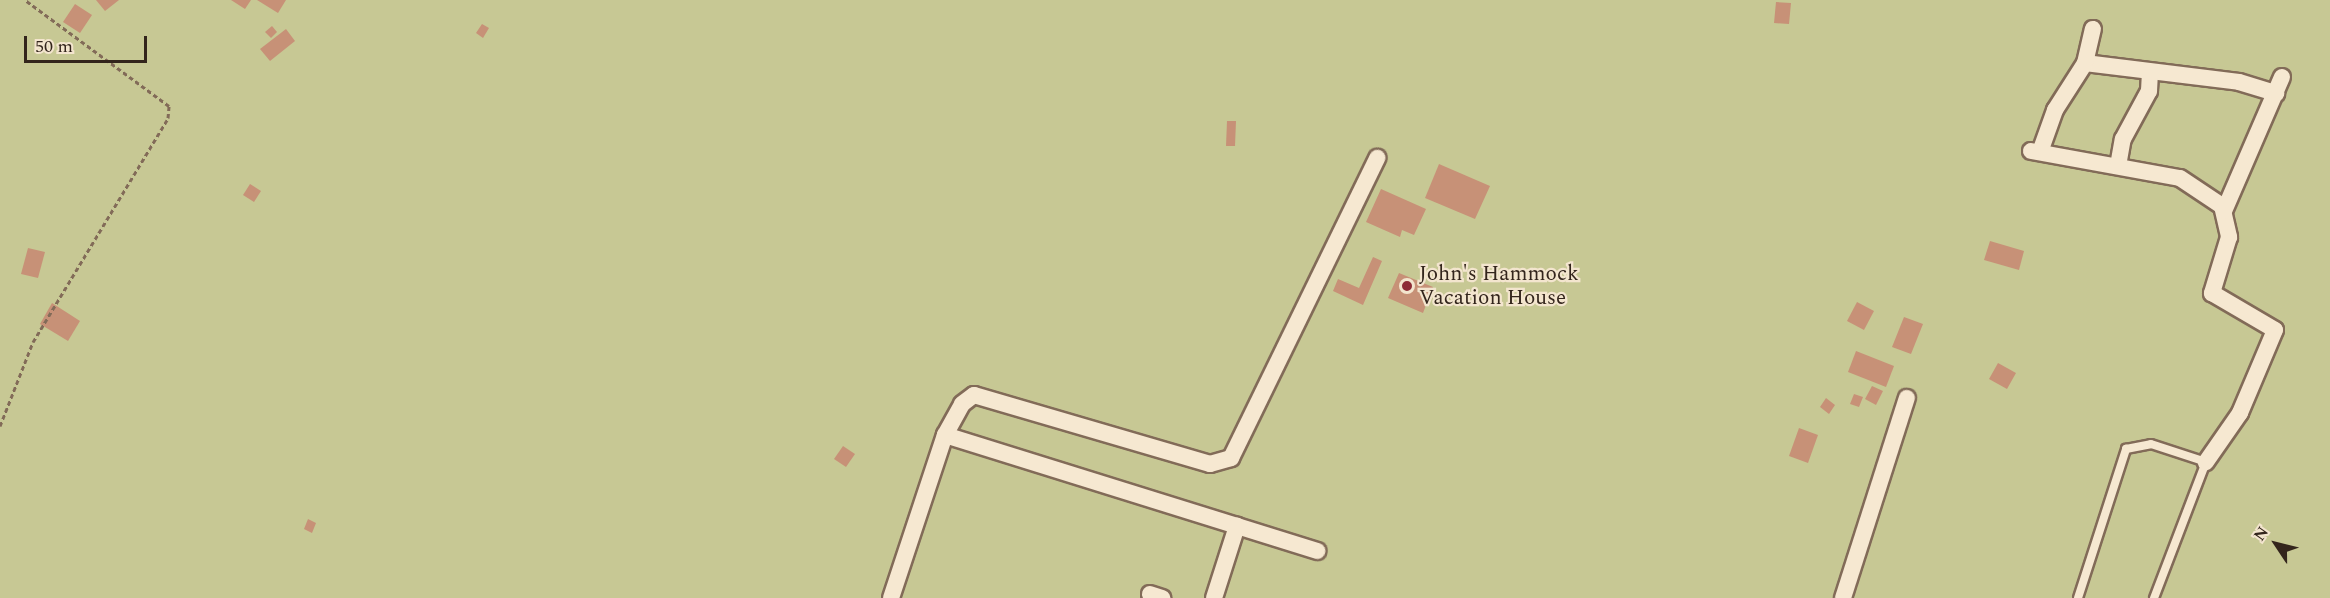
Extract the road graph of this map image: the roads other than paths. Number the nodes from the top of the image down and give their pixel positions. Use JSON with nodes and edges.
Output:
{"nodes":[{"id":1,"x":2093,"y":29,"type":"dead end"},
{"id":2,"x":2085,"y":63,"type":"junction"},
{"id":3,"x":2150,"y":72,"type":"junction"},
{"id":4,"x":2282,"y":77,"type":"dead end"},
{"id":5,"x":2276,"y":93,"type":"junction"},
{"id":6,"x":1377,"y":158,"type":"dead end"},
{"id":7,"x":2118,"y":166,"type":"junction"},
{"id":8,"x":2224,"y":211,"type":"junction"},
{"id":9,"x":1907,"y":398,"type":"dead end"},
{"id":10,"x":945,"y":435,"type":"junction"},
{"id":11,"x":2206,"y":462,"type":"junction"},
{"id":12,"x":1237,"y":526,"type":"junction"},
{"id":13,"x":1317,"y":551,"type":"dead end"},
{"id":14,"x":891,"y":598,"type":"edge"},
{"id":15,"x":1214,"y":598,"type":"edge"},
{"id":16,"x":1843,"y":598,"type":"edge"},
{"id":17,"x":2078,"y":598,"type":"edge"},
{"id":18,"x":2154,"y":598,"type":"edge"}],
"edges":[{"from":1,"to":2,"type":"street"},
{"from":2,"to":3,"type":"street"},
{"from":2,"to":7,"type":"street"},
{"from":3,"to":5,"type":"street"},
{"from":3,"to":7,"type":"street"},
{"from":4,"to":5,"type":"street"},
{"from":5,"to":8,"type":"street"},
{"from":6,"to":10,"type":"street"},
{"from":7,"to":8,"type":"street"},
{"from":8,"to":11,"type":"street"},
{"from":9,"to":16,"type":"street"},
{"from":10,"to":12,"type":"street"},
{"from":10,"to":14,"type":"street"},
{"from":11,"to":17,"type":"lane"},
{"from":11,"to":18,"type":"lane"},
{"from":12,"to":13,"type":"street"},
{"from":12,"to":15,"type":"street"}]}
